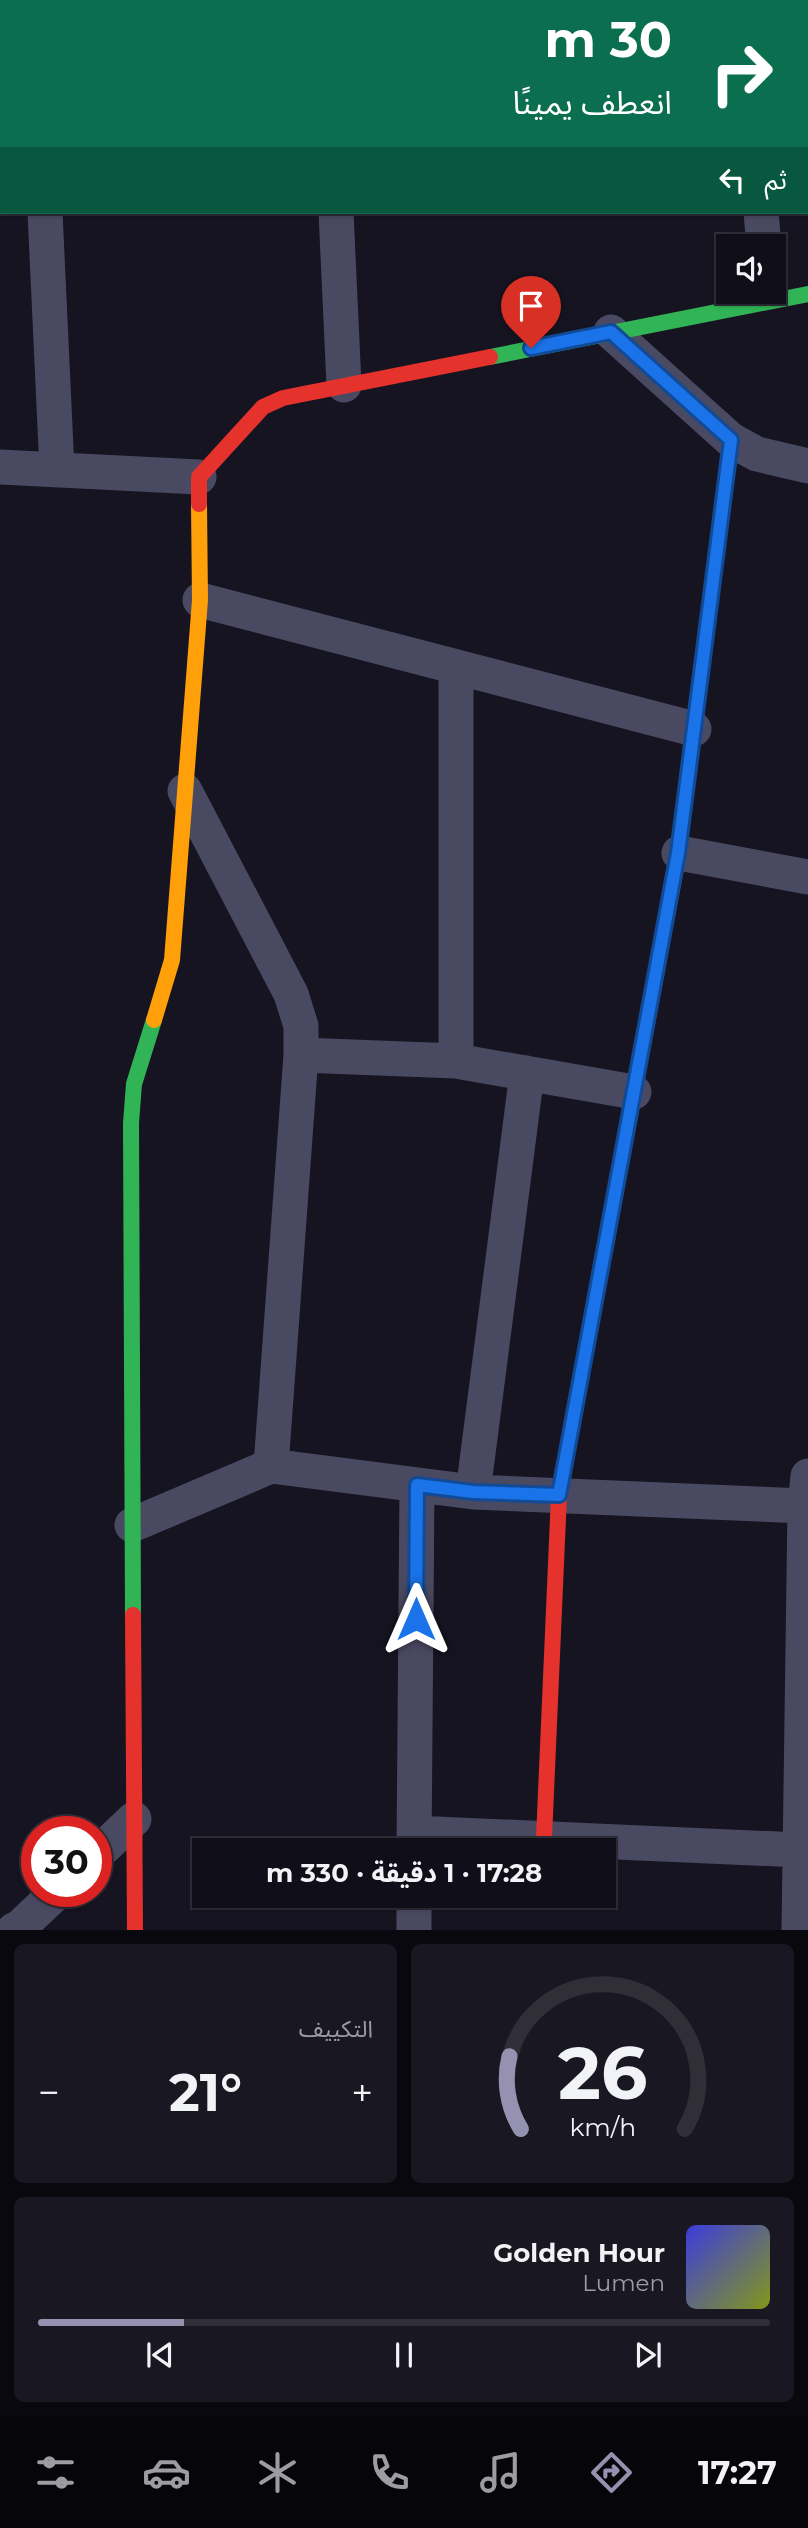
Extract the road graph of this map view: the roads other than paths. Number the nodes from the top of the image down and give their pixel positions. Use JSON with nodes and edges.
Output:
{"nodes":[{"id":1,"x":45,"y":214,"type":"edge"},
{"id":2,"x":336,"y":214,"type":"edge"},
{"id":3,"x":761,"y":214,"type":"edge"},
{"id":4,"x":763,"y":234,"type":"edge"},
{"id":5,"x":808,"y":294,"type":"edge"},
{"id":6,"x":786,"y":296,"type":"edge"},
{"id":7,"x":736,"y":304,"type":"edge"},
{"id":8,"x":611,"y":332,"type":"junction"},
{"id":9,"x":344,"y":385,"type":"junction"},
{"id":10,"x":731,"y":440,"type":"junction"},
{"id":11,"x":808,"y":466,"type":"edge"},
{"id":12,"x":0,"y":467,"type":"edge"},
{"id":13,"x":57,"y":470,"type":"junction"},
{"id":14,"x":199,"y":477,"type":"junction"},
{"id":15,"x":200,"y":600,"type":"junction"},
{"id":16,"x":456,"y":667,"type":"junction"},
{"id":17,"x":694,"y":729,"type":"junction"},
{"id":18,"x":186,"y":791,"type":"junction"},
{"id":19,"x":678,"y":853,"type":"junction"},
{"id":20,"x":808,"y":877,"type":"edge"},
{"id":21,"x":301,"y":1055,"type":"junction"},
{"id":22,"x":456,"y":1061,"type":"junction"},
{"id":23,"x":527,"y":1073,"type":"junction"},
{"id":24,"x":634,"y":1093,"type":"junction"},
{"id":25,"x":271,"y":1466,"type":"junction"},
{"id":26,"x":417,"y":1485,"type":"junction"},
{"id":27,"x":807,"y":1491,"type":"edge"},
{"id":28,"x":473,"y":1492,"type":"junction"},
{"id":29,"x":559,"y":1495,"type":"junction"},
{"id":30,"x":132,"y":1525,"type":"junction"},
{"id":31,"x":805,"y":1677,"type":"edge"},
{"id":32,"x":134,"y":1819,"type":"junction"},
{"id":33,"x":414,"y":1838,"type":"edge"},
{"id":34,"x":544,"y":1838,"type":"edge"},
{"id":35,"x":112,"y":1840,"type":"edge"},
{"id":36,"x":616,"y":1841,"type":"edge"},
{"id":37,"x":800,"y":1850,"type":"junction"},
{"id":38,"x":41,"y":1907,"type":"edge"},
{"id":39,"x":414,"y":1908,"type":"edge"},
{"id":40,"x":18,"y":1929,"type":"edge"},
{"id":41,"x":135,"y":1930,"type":"edge"},
{"id":42,"x":414,"y":1930,"type":"edge"},
{"id":43,"x":799,"y":1930,"type":"edge"}],
"edges":[{"from":1,"to":13,"type":"street"},
{"from":2,"to":9,"type":"street"},
{"from":3,"to":4,"type":"street"},
{"from":5,"to":6,"type":"street"},
{"from":7,"to":8,"type":"street"},
{"from":8,"to":9,"type":"street"},
{"from":8,"to":10,"type":"street"},
{"from":9,"to":14,"type":"street"},
{"from":10,"to":11,"type":"street"},
{"from":10,"to":17,"type":"street"},
{"from":12,"to":13,"type":"street"},
{"from":13,"to":14,"type":"street"},
{"from":14,"to":15,"type":"street"},
{"from":15,"to":16,"type":"street"},
{"from":15,"to":18,"type":"street"},
{"from":16,"to":17,"type":"street"},
{"from":16,"to":22,"type":"street"},
{"from":17,"to":19,"type":"street"},
{"from":18,"to":21,"type":"street"},
{"from":18,"to":30,"type":"street"},
{"from":19,"to":20,"type":"street"},
{"from":19,"to":24,"type":"street"},
{"from":21,"to":22,"type":"street"},
{"from":21,"to":25,"type":"street"},
{"from":22,"to":23,"type":"street"},
{"from":23,"to":24,"type":"street"},
{"from":23,"to":28,"type":"street"},
{"from":24,"to":29,"type":"street"},
{"from":25,"to":26,"type":"street"},
{"from":25,"to":30,"type":"street"},
{"from":26,"to":28,"type":"street"},
{"from":26,"to":33,"type":"street"},
{"from":27,"to":29,"type":"street"},
{"from":27,"to":31,"type":"street"},
{"from":28,"to":29,"type":"street"},
{"from":29,"to":34,"type":"street"},
{"from":30,"to":32,"type":"street"},
{"from":31,"to":37,"type":"street"},
{"from":32,"to":35,"type":"street"},
{"from":32,"to":41,"type":"street"},
{"from":36,"to":37,"type":"street"},
{"from":37,"to":43,"type":"street"},
{"from":38,"to":40,"type":"street"},
{"from":39,"to":42,"type":"street"}]}
